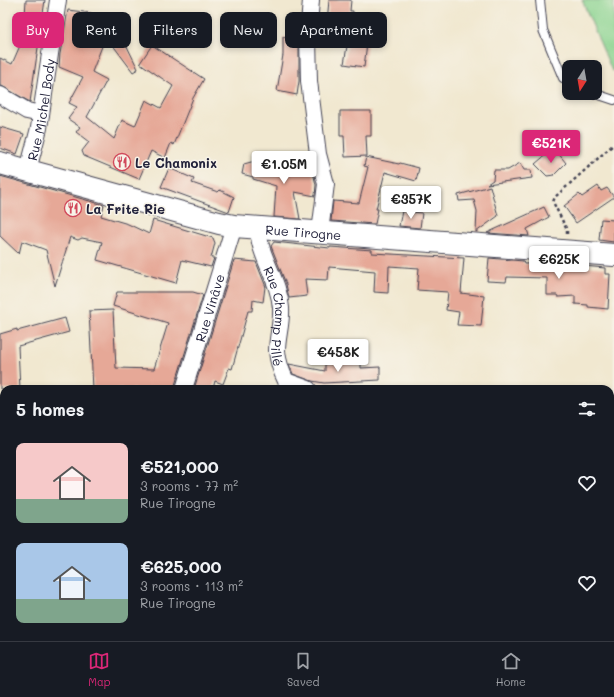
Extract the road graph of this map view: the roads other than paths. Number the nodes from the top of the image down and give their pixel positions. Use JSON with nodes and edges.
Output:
{"nodes":[{"id":1,"x":58,"y":0,"type":"edge"},
{"id":2,"x":311,"y":0,"type":"edge"},
{"id":3,"x":540,"y":0,"type":"edge"},
{"id":4,"x":562,"y":76,"type":"edge"},
{"id":5,"x":0,"y":95,"type":"edge"},
{"id":6,"x":602,"y":96,"type":"edge"},
{"id":7,"x":614,"y":100,"type":"edge"},
{"id":8,"x":41,"y":114,"type":"junction"},
{"id":9,"x":0,"y":163,"type":"edge"},
{"id":10,"x":28,"y":170,"type":"junction"},
{"id":11,"x":234,"y":226,"type":"junction"},
{"id":12,"x":258,"y":228,"type":"junction"},
{"id":13,"x":320,"y":232,"type":"junction"},
{"id":14,"x":614,"y":254,"type":"edge"},
{"id":15,"x":185,"y":385,"type":"edge"},
{"id":16,"x":297,"y":385,"type":"edge"}],
"edges":[{"from":1,"to":8,"type":"street","name":"Rue Michel Body"},
{"from":2,"to":13,"type":"street"},
{"from":3,"to":4,"type":"lane"},
{"from":5,"to":8,"type":"street"},
{"from":6,"to":7,"type":"lane"},
{"from":8,"to":10,"type":"street","name":"Rue Michel Body"},
{"from":9,"to":10,"type":"street","name":"Rue Tirogne"},
{"from":10,"to":11,"type":"street","name":"Rue Tirogne"},
{"from":11,"to":12,"type":"street","name":"Rue Tirogne"},
{"from":11,"to":15,"type":"street","name":"Rue Vinâve"},
{"from":12,"to":13,"type":"street","name":"Rue Tirogne"},
{"from":12,"to":16,"type":"street","name":"Rue Champ Pillé"},
{"from":13,"to":14,"type":"street","name":"Rue Tirogne"}]}
